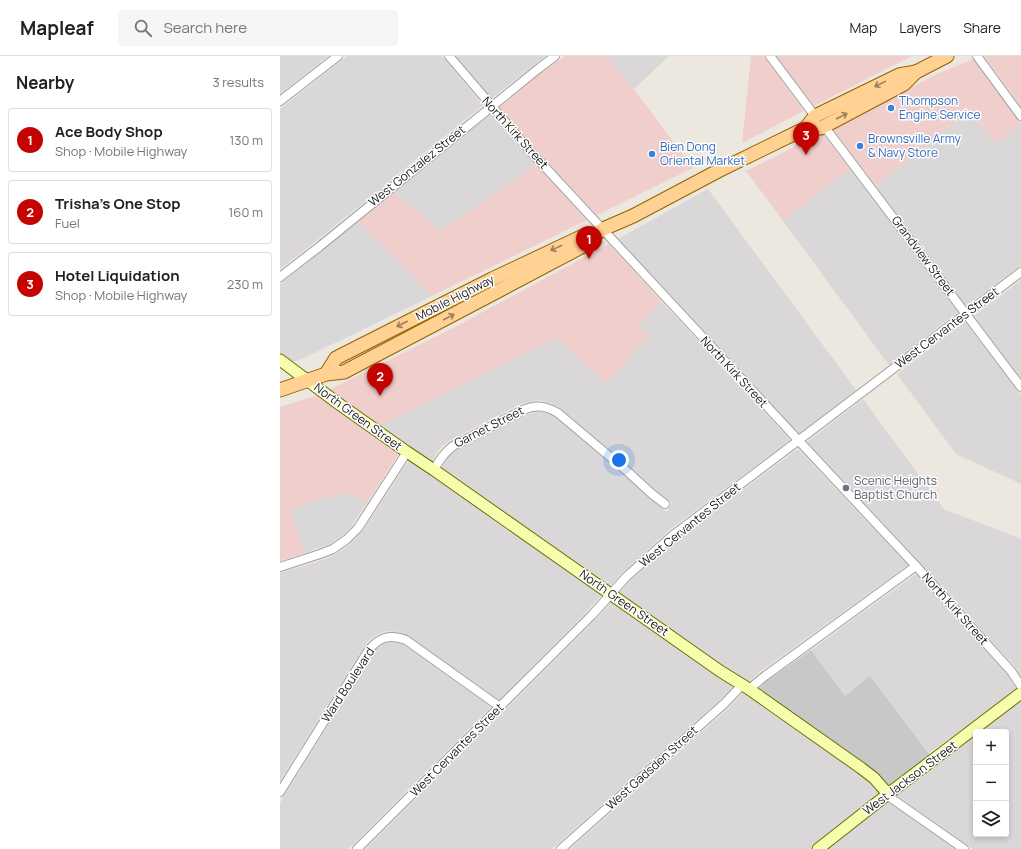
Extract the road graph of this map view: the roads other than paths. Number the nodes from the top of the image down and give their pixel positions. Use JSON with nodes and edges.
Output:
{"nodes":[{"id":1,"x":338,"y":56,"type":"edge"},
{"id":2,"x":449,"y":56,"type":"edge"},
{"id":3,"x":555,"y":56,"type":"edge"},
{"id":4,"x":770,"y":56,"type":"edge"},
{"id":5,"x":947,"y":56,"type":"edge"},
{"id":6,"x":977,"y":56,"type":"edge"},
{"id":7,"x":916,"y":72,"type":"junction"},
{"id":8,"x":280,"y":101,"type":"edge"},
{"id":9,"x":491,"y":106,"type":"junction"},
{"id":10,"x":815,"y":116,"type":"junction"},
{"id":11,"x":1021,"y":116,"type":"edge"},
{"id":12,"x":824,"y":126,"type":"junction"},
{"id":13,"x":806,"y":128,"type":"junction"},
{"id":14,"x":598,"y":233,"type":"junction"},
{"id":15,"x":1021,"y":272,"type":"edge"},
{"id":16,"x":280,"y":276,"type":"edge"},
{"id":17,"x":966,"y":314,"type":"junction"},
{"id":18,"x":280,"y":360,"type":"edge"},
{"id":19,"x":308,"y":380,"type":"junction"},
{"id":20,"x":1021,"y":387,"type":"edge"},
{"id":21,"x":280,"y":390,"type":"edge"},
{"id":22,"x":798,"y":441,"type":"junction"},
{"id":23,"x":407,"y":452,"type":"junction"},
{"id":24,"x":434,"y":470,"type":"junction"},
{"id":25,"x":665,"y":504,"type":"dead end"},
{"id":26,"x":916,"y":566,"type":"junction"},
{"id":27,"x":280,"y":567,"type":"edge"},
{"id":28,"x":611,"y":594,"type":"junction"},
{"id":29,"x":1021,"y":686,"type":"edge"},
{"id":30,"x":746,"y":687,"type":"junction"},
{"id":31,"x":1021,"y":693,"type":"edge"},
{"id":32,"x":500,"y":707,"type":"junction"},
{"id":33,"x":280,"y":792,"type":"edge"},
{"id":34,"x":888,"y":794,"type":"junction"},
{"id":35,"x":357,"y":849,"type":"edge"},
{"id":36,"x":561,"y":849,"type":"edge"},
{"id":37,"x":818,"y":849,"type":"edge"},
{"id":38,"x":964,"y":849,"type":"edge"}],
"edges":[{"from":1,"to":8,"type":"street"},
{"from":2,"to":9,"type":"street","name":"North Kirk Street"},
{"from":3,"to":9,"type":"street","name":"West Gonzalez Street"},
{"from":4,"to":10,"type":"street"},
{"from":5,"to":7,"type":"main road","name":"Mobile Highway"},
{"from":6,"to":11,"type":"street"},
{"from":7,"to":10,"type":"main road","name":"Mobile Highway","one_way":true},
{"from":12,"to":7,"type":"main road","name":"Mobile Highway","one_way":true},
{"from":9,"to":14,"type":"street","name":"North Kirk Street"},
{"from":9,"to":16,"type":"street","name":"West Gonzalez Street"},
{"from":10,"to":13,"type":"main road","name":"Mobile Highway"},
{"from":12,"to":13,"type":"main road","name":"Mobile Highway"},
{"from":12,"to":17,"type":"street","name":"Grandview Street"},
{"from":13,"to":14,"type":"main road","name":"Mobile Highway"},
{"from":14,"to":19,"type":"main road","name":"Mobile Highway"},
{"from":14,"to":22,"type":"street","name":"North Kirk Street"},
{"from":15,"to":17,"type":"street","name":"West Cervantes Street"},
{"from":17,"to":20,"type":"street","name":"Grandview Street"},
{"from":17,"to":22,"type":"street","name":"West Cervantes Street"},
{"from":18,"to":19,"type":"street","name":"North Green Street"},
{"from":19,"to":21,"type":"main road","name":"Mobile Highway"},
{"from":19,"to":23,"type":"street","name":"North Green Street"},
{"from":22,"to":26,"type":"street","name":"North Kirk Street"},
{"from":22,"to":28,"type":"street","name":"West Cervantes Street"},
{"from":23,"to":24,"type":"street","name":"North Green Street"},
{"from":23,"to":27,"type":"street"},
{"from":24,"to":25,"type":"street","name":"Garnet Street"},
{"from":24,"to":28,"type":"street","name":"North Green Street"},
{"from":26,"to":29,"type":"street","name":"North Kirk Street"},
{"from":26,"to":30,"type":"street","name":"West Gadsden Street"},
{"from":28,"to":30,"type":"street","name":"North Green Street"},
{"from":28,"to":32,"type":"street","name":"West Cervantes Street"},
{"from":30,"to":34,"type":"street","name":"North Green Street"},
{"from":30,"to":36,"type":"street","name":"West Gadsden Street"},
{"from":31,"to":34,"type":"street","name":"West Jackson Street"},
{"from":32,"to":33,"type":"street","name":"Ward Boulevard"},
{"from":32,"to":35,"type":"street","name":"West Cervantes Street"},
{"from":34,"to":37,"type":"street","name":"West Jackson Street"},
{"from":34,"to":38,"type":"street","name":"North Green Street"}]}
